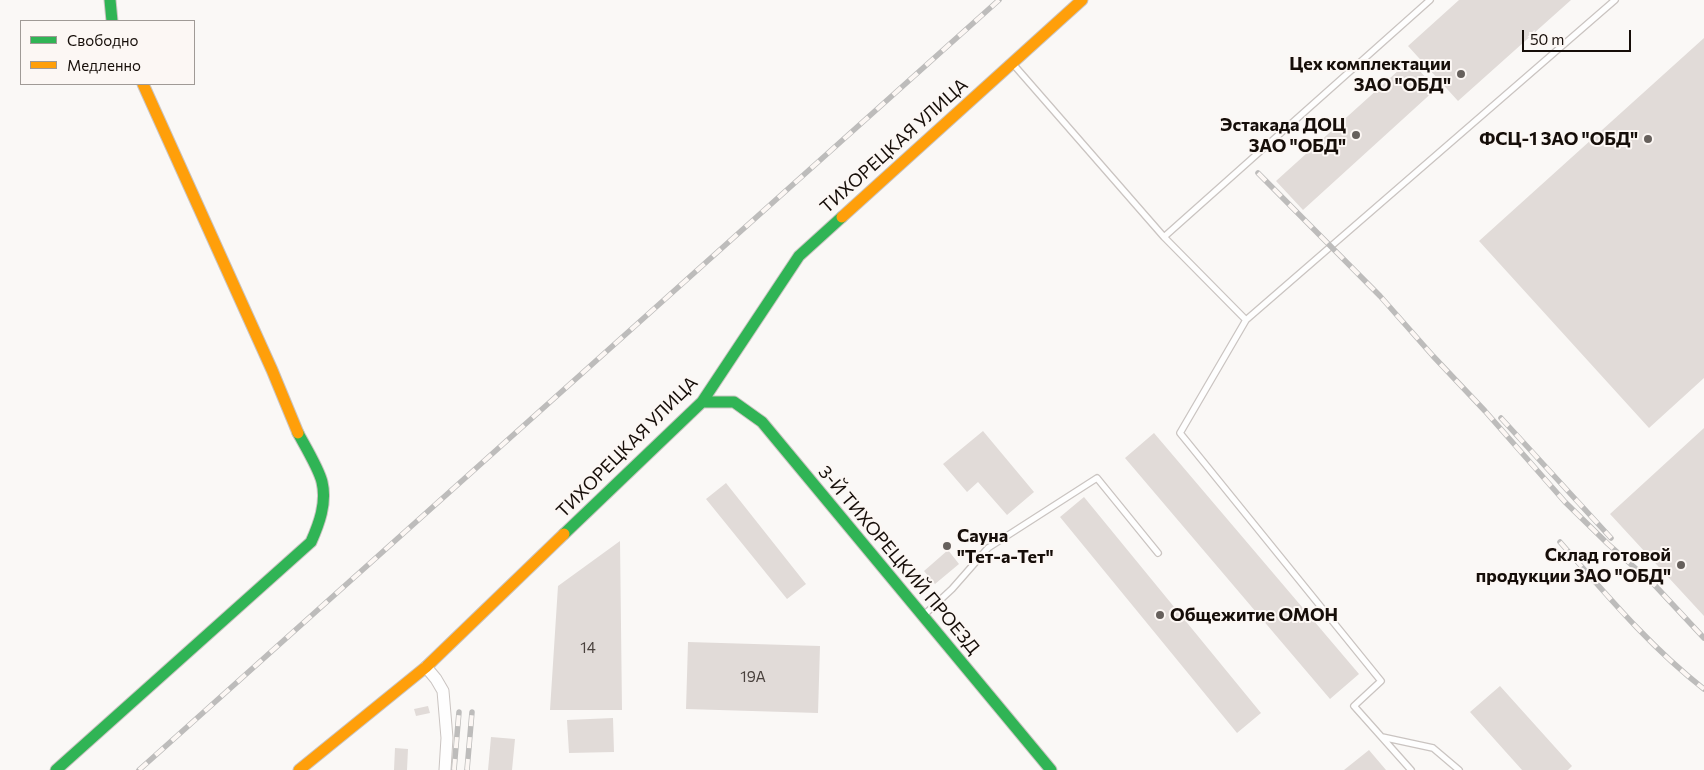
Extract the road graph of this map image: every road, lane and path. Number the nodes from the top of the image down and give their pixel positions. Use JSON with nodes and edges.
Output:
{"nodes":[{"id":1,"x":110,"y":0,"type":"edge"},
{"id":2,"x":1082,"y":0,"type":"edge"},
{"id":3,"x":1430,"y":0,"type":"edge"},
{"id":4,"x":1615,"y":0,"type":"edge"},
{"id":5,"x":111,"y":20,"type":"edge"},
{"id":6,"x":1012,"y":63,"type":"junction"},
{"id":7,"x":143,"y":85,"type":"edge"},
{"id":8,"x":1164,"y":237,"type":"junction"},
{"id":9,"x":1246,"y":320,"type":"junction"},
{"id":10,"x":702,"y":402,"type":"junction"},
{"id":11,"x":1158,"y":553,"type":"dead end"},
{"id":12,"x":923,"y":616,"type":"junction"},
{"id":13,"x":426,"y":667,"type":"junction"},
{"id":14,"x":1382,"y":737,"type":"junction"},
{"id":15,"x":56,"y":770,"type":"edge"},
{"id":16,"x":299,"y":770,"type":"edge"},
{"id":17,"x":445,"y":770,"type":"edge"},
{"id":18,"x":1052,"y":770,"type":"edge"},
{"id":19,"x":1411,"y":770,"type":"edge"},
{"id":20,"x":1459,"y":770,"type":"edge"}],
"edges":[{"from":1,"to":5,"type":"street"},
{"from":2,"to":6,"type":"street","name":"ТИХОРЕЦКАЯ УЛИЦА"},
{"from":3,"to":8,"type":"lane"},
{"from":4,"to":9,"type":"lane"},
{"from":6,"to":8,"type":"lane"},
{"from":6,"to":10,"type":"street","name":"ТИХОРЕЦКАЯ УЛИЦА"},
{"from":7,"to":15,"type":"street"},
{"from":8,"to":9,"type":"lane"},
{"from":9,"to":14,"type":"lane"},
{"from":10,"to":12,"type":"street","name":"3-Й ТИХОРЕЦКИЙ ПРОЕЗД"},
{"from":10,"to":13,"type":"street","name":"ТИХОРЕЦКАЯ УЛИЦА"},
{"from":11,"to":12,"type":"lane"},
{"from":12,"to":18,"type":"street","name":"3-Й ТИХОРЕЦКИЙ ПРОЕЗД"},
{"from":13,"to":16,"type":"street","name":"ТИХОРЕЦКАЯ УЛИЦА"},
{"from":13,"to":17,"type":"street"},
{"from":14,"to":19,"type":"lane"},
{"from":14,"to":20,"type":"lane"}]}
